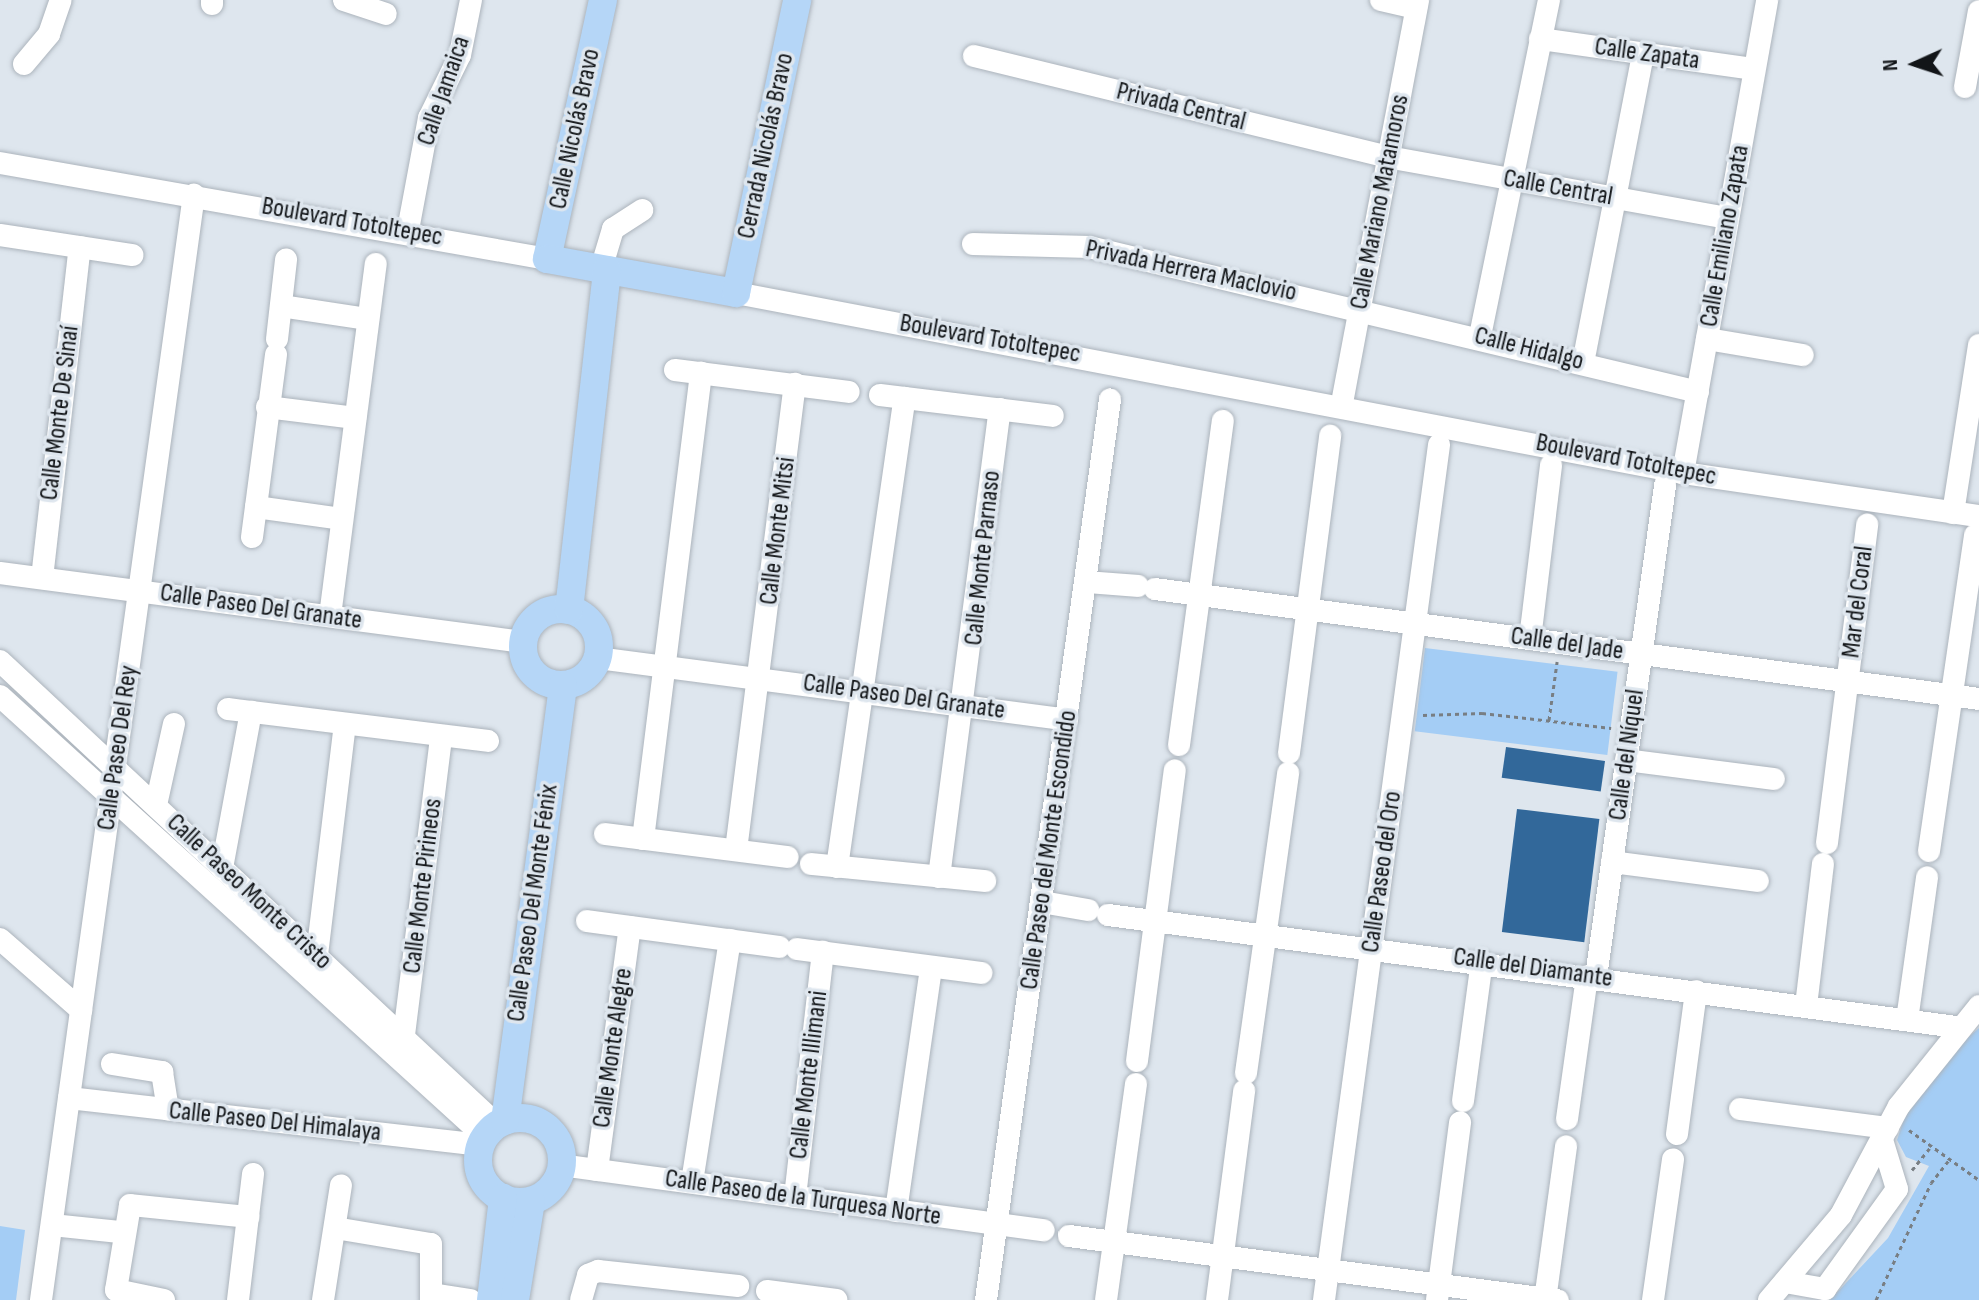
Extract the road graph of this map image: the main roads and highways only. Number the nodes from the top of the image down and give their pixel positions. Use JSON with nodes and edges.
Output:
{"nodes":[{"id":1,"x":603,"y":0,"type":"edge"},
{"id":2,"x":797,"y":0,"type":"edge"},
{"id":3,"x":547,"y":259,"type":"joint"},
{"id":4,"x":604,"y":270,"type":"junction"},
{"id":5,"x":736,"y":293,"type":"joint"},
{"id":6,"x":569,"y":610,"type":"junction"},
{"id":7,"x":563,"y":686,"type":"junction"},
{"id":8,"x":492,"y":1132,"type":"junction"},
{"id":9,"x":517,"y":1199,"type":"junction"},
{"id":10,"x":491,"y":1300,"type":"edge"},
{"id":11,"x":515,"y":1300,"type":"edge"}],
"edges":[{"from":1,"to":3,"type":"main road","name":"Calle Nicolás Bravo"},
{"from":2,"to":5,"type":"main road","name":"Cerrada Nicolás Bravo"},
{"from":3,"to":4,"type":"main road","name":"Boulevard Totoltepec"},
{"from":4,"to":5,"type":"main road","name":"Boulevard Totoltepec"},
{"from":4,"to":6,"type":"main road"},
{"from":6,"to":7,"type":"main road"},
{"from":6,"to":7,"type":"main road"},
{"from":7,"to":8,"type":"main road","name":"Calle Paseo Del Monte Fénix"},
{"from":8,"to":9,"type":"main road"},
{"from":8,"to":9,"type":"main road"},
{"from":9,"to":10,"type":"main road"},
{"from":9,"to":11,"type":"main road"}]}
